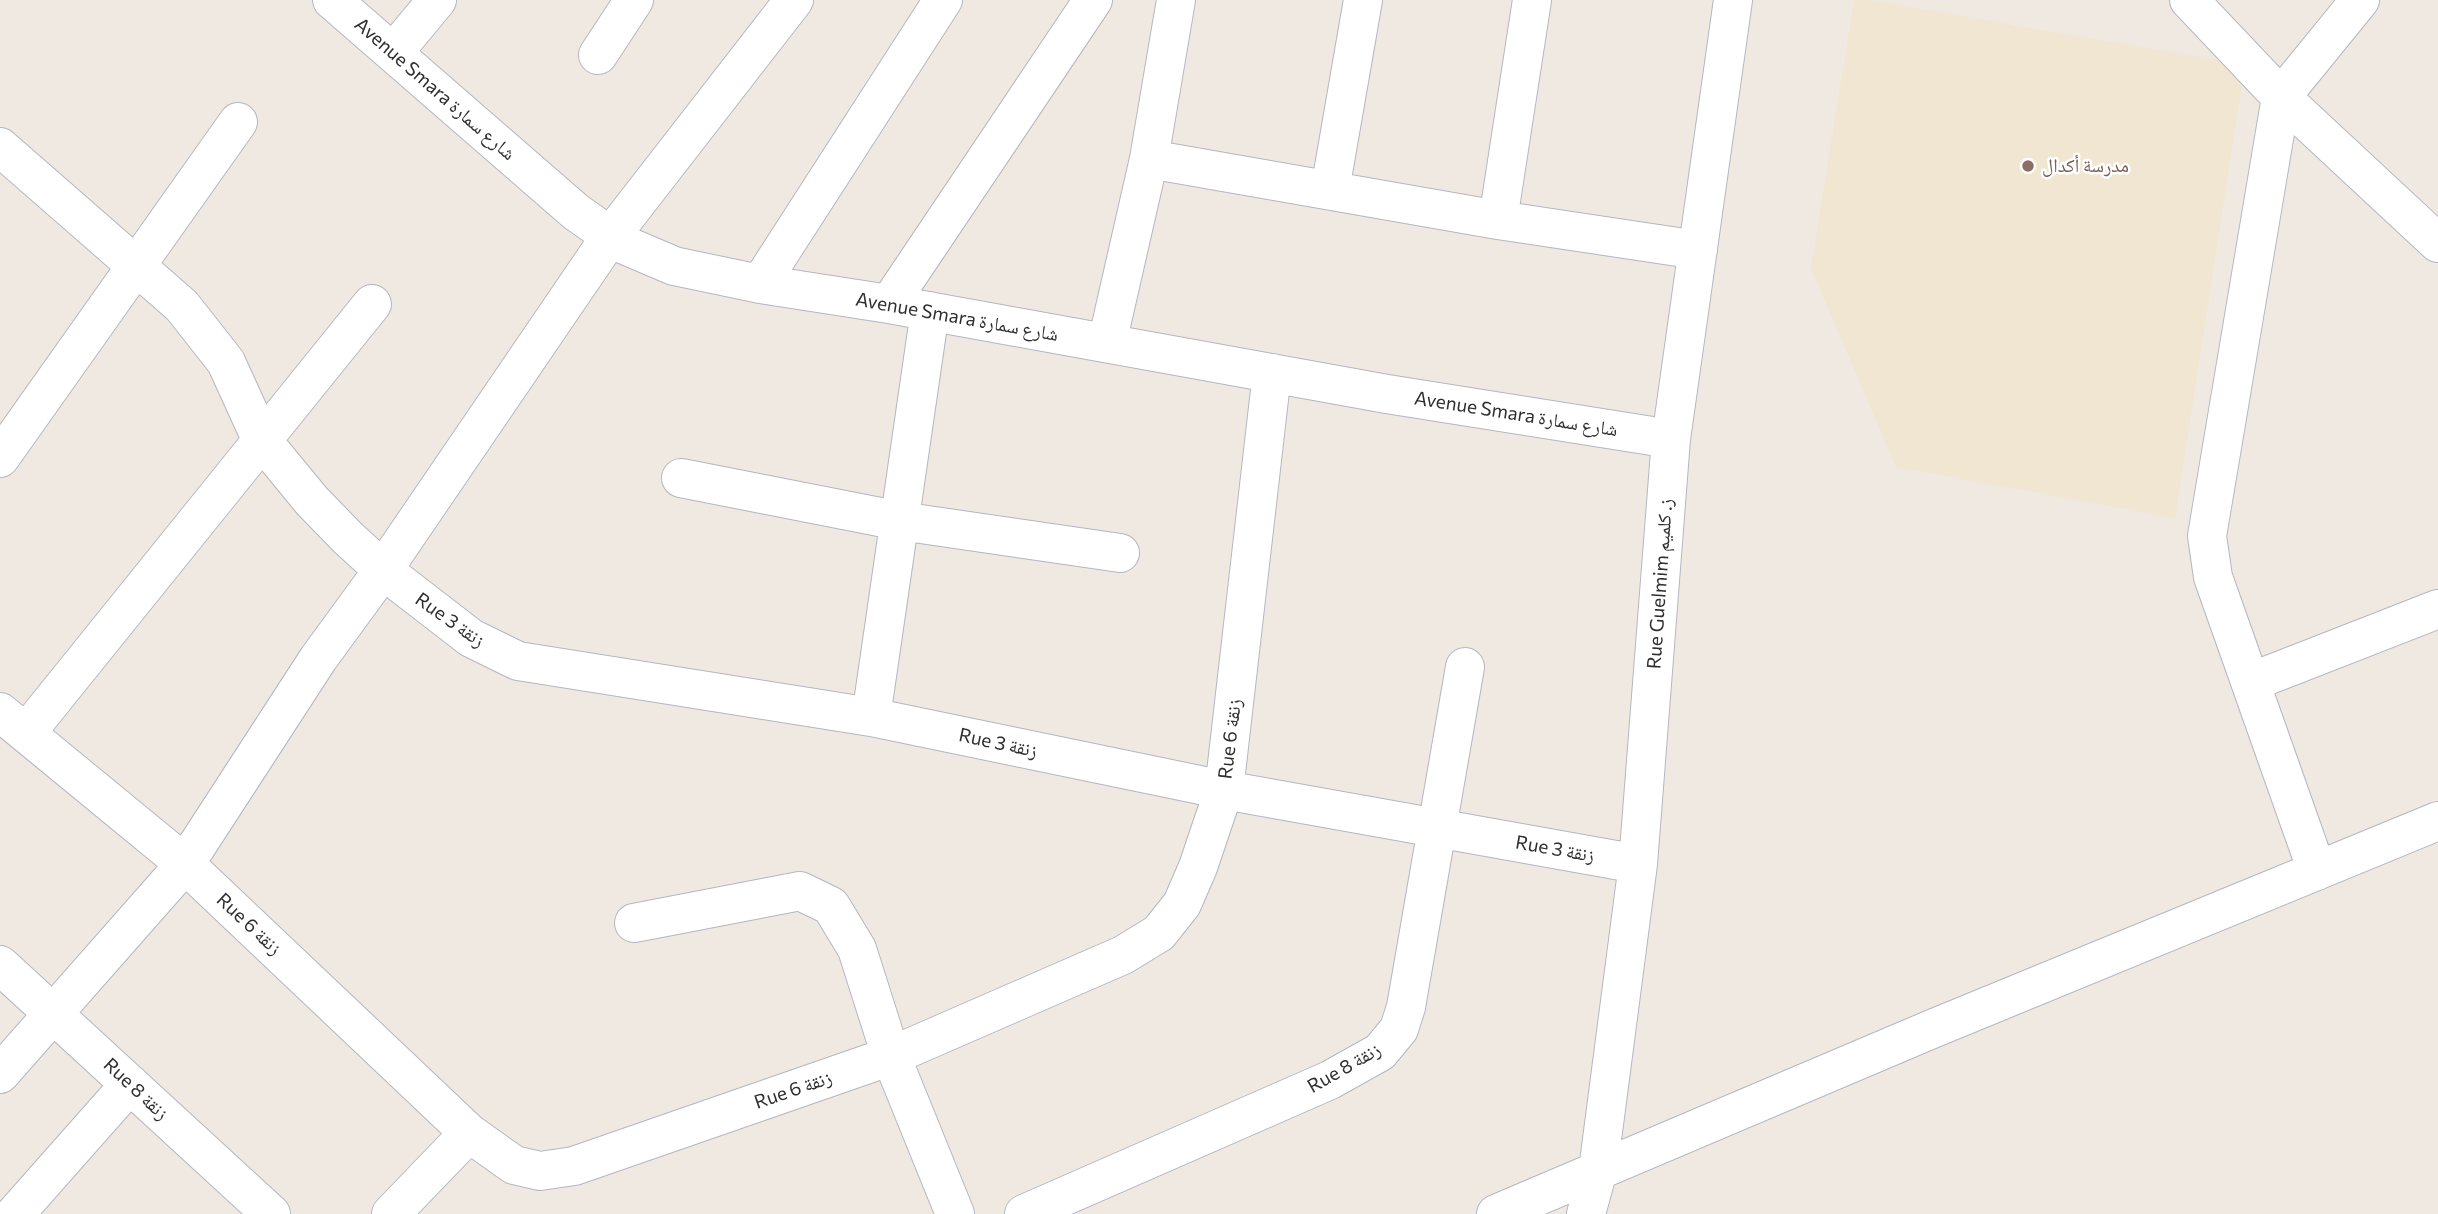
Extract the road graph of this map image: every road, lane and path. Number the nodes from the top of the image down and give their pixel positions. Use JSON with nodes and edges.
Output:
{"nodes":[{"id":1,"x":332,"y":0,"type":"edge"},
{"id":2,"x":437,"y":0,"type":"edge"},
{"id":3,"x":634,"y":0,"type":"edge"},
{"id":4,"x":794,"y":0,"type":"edge"},
{"id":5,"x":943,"y":0,"type":"edge"},
{"id":6,"x":1093,"y":0,"type":"edge"},
{"id":7,"x":1176,"y":0,"type":"edge"},
{"id":8,"x":1363,"y":0,"type":"edge"},
{"id":9,"x":1532,"y":0,"type":"edge"},
{"id":10,"x":1733,"y":0,"type":"edge"},
{"id":11,"x":2189,"y":0,"type":"edge"},
{"id":12,"x":2360,"y":0,"type":"edge"},
{"id":13,"x":393,"y":52,"type":"junction"},
{"id":14,"x":597,"y":55,"type":"dead end"},
{"id":15,"x":2281,"y":97,"type":"junction"},
{"id":16,"x":238,"y":122,"type":"dead end"},
{"id":17,"x":1149,"y":159,"type":"junction"},
{"id":18,"x":6,"y":164,"type":"edge"},
{"id":19,"x":1330,"y":190,"type":"junction"},
{"id":20,"x":1498,"y":220,"type":"junction"},
{"id":21,"x":610,"y":237,"type":"junction"},
{"id":22,"x":2438,"y":243,"type":"edge"},
{"id":23,"x":1698,"y":250,"type":"junction"},
{"id":24,"x":136,"y":268,"type":"junction"},
{"id":25,"x":760,"y":284,"type":"junction"},
{"id":26,"x":372,"y":304,"type":"dead end"},
{"id":27,"x":889,"y":304,"type":"junction"},
{"id":28,"x":930,"y":312,"type":"junction"},
{"id":29,"x":1107,"y":343,"type":"junction"},
{"id":30,"x":1272,"y":373,"type":"junction"},
{"id":31,"x":261,"y":439,"type":"junction"},
{"id":32,"x":1671,"y":439,"type":"junction"},
{"id":33,"x":0,"y":458,"type":"edge"},
{"id":34,"x":681,"y":478,"type":"dead end"},
{"id":35,"x":900,"y":521,"type":"junction"},
{"id":36,"x":1120,"y":553,"type":"dead end"},
{"id":37,"x":383,"y":570,"type":"junction"},
{"id":38,"x":2438,"y":609,"type":"edge"},
{"id":39,"x":1465,"y":667,"type":"dead end"},
{"id":40,"x":2251,"y":682,"type":"junction"},
{"id":41,"x":871,"y":717,"type":"junction"},
{"id":42,"x":13,"y":723,"type":"edge"},
{"id":43,"x":1224,"y":790,"type":"junction"},
{"id":44,"x":2438,"y":821,"type":"edge"},
{"id":45,"x":1438,"y":827,"type":"junction"},
{"id":46,"x":185,"y":864,"type":"junction"},
{"id":47,"x":1638,"y":864,"type":"junction"},
{"id":48,"x":2317,"y":871,"type":"junction"},
{"id":49,"x":634,"y":923,"type":"dead end"},
{"id":50,"x":0,"y":965,"type":"edge"},
{"id":51,"x":53,"y":1013,"type":"junction"},
{"id":52,"x":891,"y":1056,"type":"junction"},
{"id":53,"x":0,"y":1074,"type":"edge"},
{"id":54,"x":130,"y":1084,"type":"junction"},
{"id":55,"x":469,"y":1133,"type":"junction"},
{"id":56,"x":1598,"y":1170,"type":"junction"},
{"id":57,"x":15,"y":1214,"type":"edge"},
{"id":58,"x":271,"y":1214,"type":"edge"},
{"id":59,"x":391,"y":1214,"type":"edge"},
{"id":60,"x":955,"y":1214,"type":"edge"},
{"id":61,"x":1024,"y":1214,"type":"edge"},
{"id":62,"x":1496,"y":1214,"type":"edge"},
{"id":63,"x":1586,"y":1214,"type":"edge"}],
"edges":[{"from":1,"to":13,"type":"street","name":"Avenue Smara شارع سمارة"},
{"from":2,"to":13,"type":"street"},
{"from":3,"to":14,"type":"street"},
{"from":4,"to":21,"type":"street"},
{"from":5,"to":25,"type":"street"},
{"from":6,"to":27,"type":"street"},
{"from":7,"to":17,"type":"street"},
{"from":8,"to":19,"type":"street"},
{"from":9,"to":20,"type":"street"},
{"from":10,"to":23,"type":"street","name":"Rue Guelmim ز. كلميم"},
{"from":11,"to":15,"type":"street"},
{"from":12,"to":15,"type":"street"},
{"from":13,"to":21,"type":"street","name":"Avenue Smara شارع سمارة"},
{"from":15,"to":22,"type":"street"},
{"from":15,"to":40,"type":"street"},
{"from":16,"to":24,"type":"street"},
{"from":17,"to":19,"type":"street"},
{"from":17,"to":29,"type":"street"},
{"from":18,"to":24,"type":"street","name":"Rue 3 زنقة"},
{"from":19,"to":20,"type":"street"},
{"from":20,"to":23,"type":"street"},
{"from":21,"to":25,"type":"street","name":"Avenue Smara شارع سمارة"},
{"from":21,"to":37,"type":"street"},
{"from":23,"to":32,"type":"street","name":"Rue Guelmim ز. كلميم"},
{"from":24,"to":31,"type":"street","name":"Rue 3 زنقة"},
{"from":24,"to":33,"type":"street"},
{"from":25,"to":27,"type":"street","name":"Avenue Smara شارع سمارة"},
{"from":26,"to":31,"type":"street"},
{"from":27,"to":28,"type":"street","name":"Avenue Smara شارع سمارة"},
{"from":28,"to":29,"type":"street","name":"Avenue Smara شارع سمارة"},
{"from":28,"to":35,"type":"street"},
{"from":29,"to":30,"type":"street","name":"Avenue Smara شارع سمارة"},
{"from":30,"to":32,"type":"street","name":"Avenue Smara شارع سمارة"},
{"from":30,"to":43,"type":"street","name":"Rue 6 زنقة"},
{"from":31,"to":37,"type":"street","name":"Rue 3 زنقة"},
{"from":31,"to":42,"type":"street"},
{"from":32,"to":47,"type":"street","name":"Rue Guelmim ز. كلميم"},
{"from":34,"to":35,"type":"street"},
{"from":35,"to":36,"type":"street"},
{"from":35,"to":41,"type":"street"},
{"from":37,"to":41,"type":"street","name":"Rue 3 زنقة"},
{"from":37,"to":46,"type":"street"},
{"from":38,"to":40,"type":"street"},
{"from":39,"to":45,"type":"street","name":"Rue 8 زنقة"},
{"from":40,"to":48,"type":"street"},
{"from":41,"to":43,"type":"street","name":"Rue 3 زنقة"},
{"from":42,"to":46,"type":"street","name":"Rue 6 زنقة"},
{"from":43,"to":45,"type":"street","name":"Rue 3 زنقة"},
{"from":43,"to":52,"type":"street","name":"Rue 6 زنقة"},
{"from":44,"to":48,"type":"street"},
{"from":45,"to":47,"type":"street","name":"Rue 3 زنقة"},
{"from":45,"to":61,"type":"street","name":"Rue 8 زنقة"},
{"from":46,"to":51,"type":"street"},
{"from":46,"to":55,"type":"street","name":"Rue 6 زنقة"},
{"from":47,"to":56,"type":"street","name":"Rue Guelmim ز. كلميم"},
{"from":48,"to":56,"type":"street"},
{"from":49,"to":52,"type":"street"},
{"from":50,"to":51,"type":"street","name":"Rue 8 زنقة"},
{"from":51,"to":53,"type":"street"},
{"from":51,"to":54,"type":"street","name":"Rue 8 زنقة"},
{"from":52,"to":55,"type":"street","name":"Rue 6 زنقة"},
{"from":52,"to":60,"type":"street"},
{"from":54,"to":57,"type":"street"},
{"from":54,"to":58,"type":"street","name":"Rue 8 زنقة"},
{"from":55,"to":59,"type":"street"},
{"from":56,"to":62,"type":"street"},
{"from":56,"to":63,"type":"street"}]}
